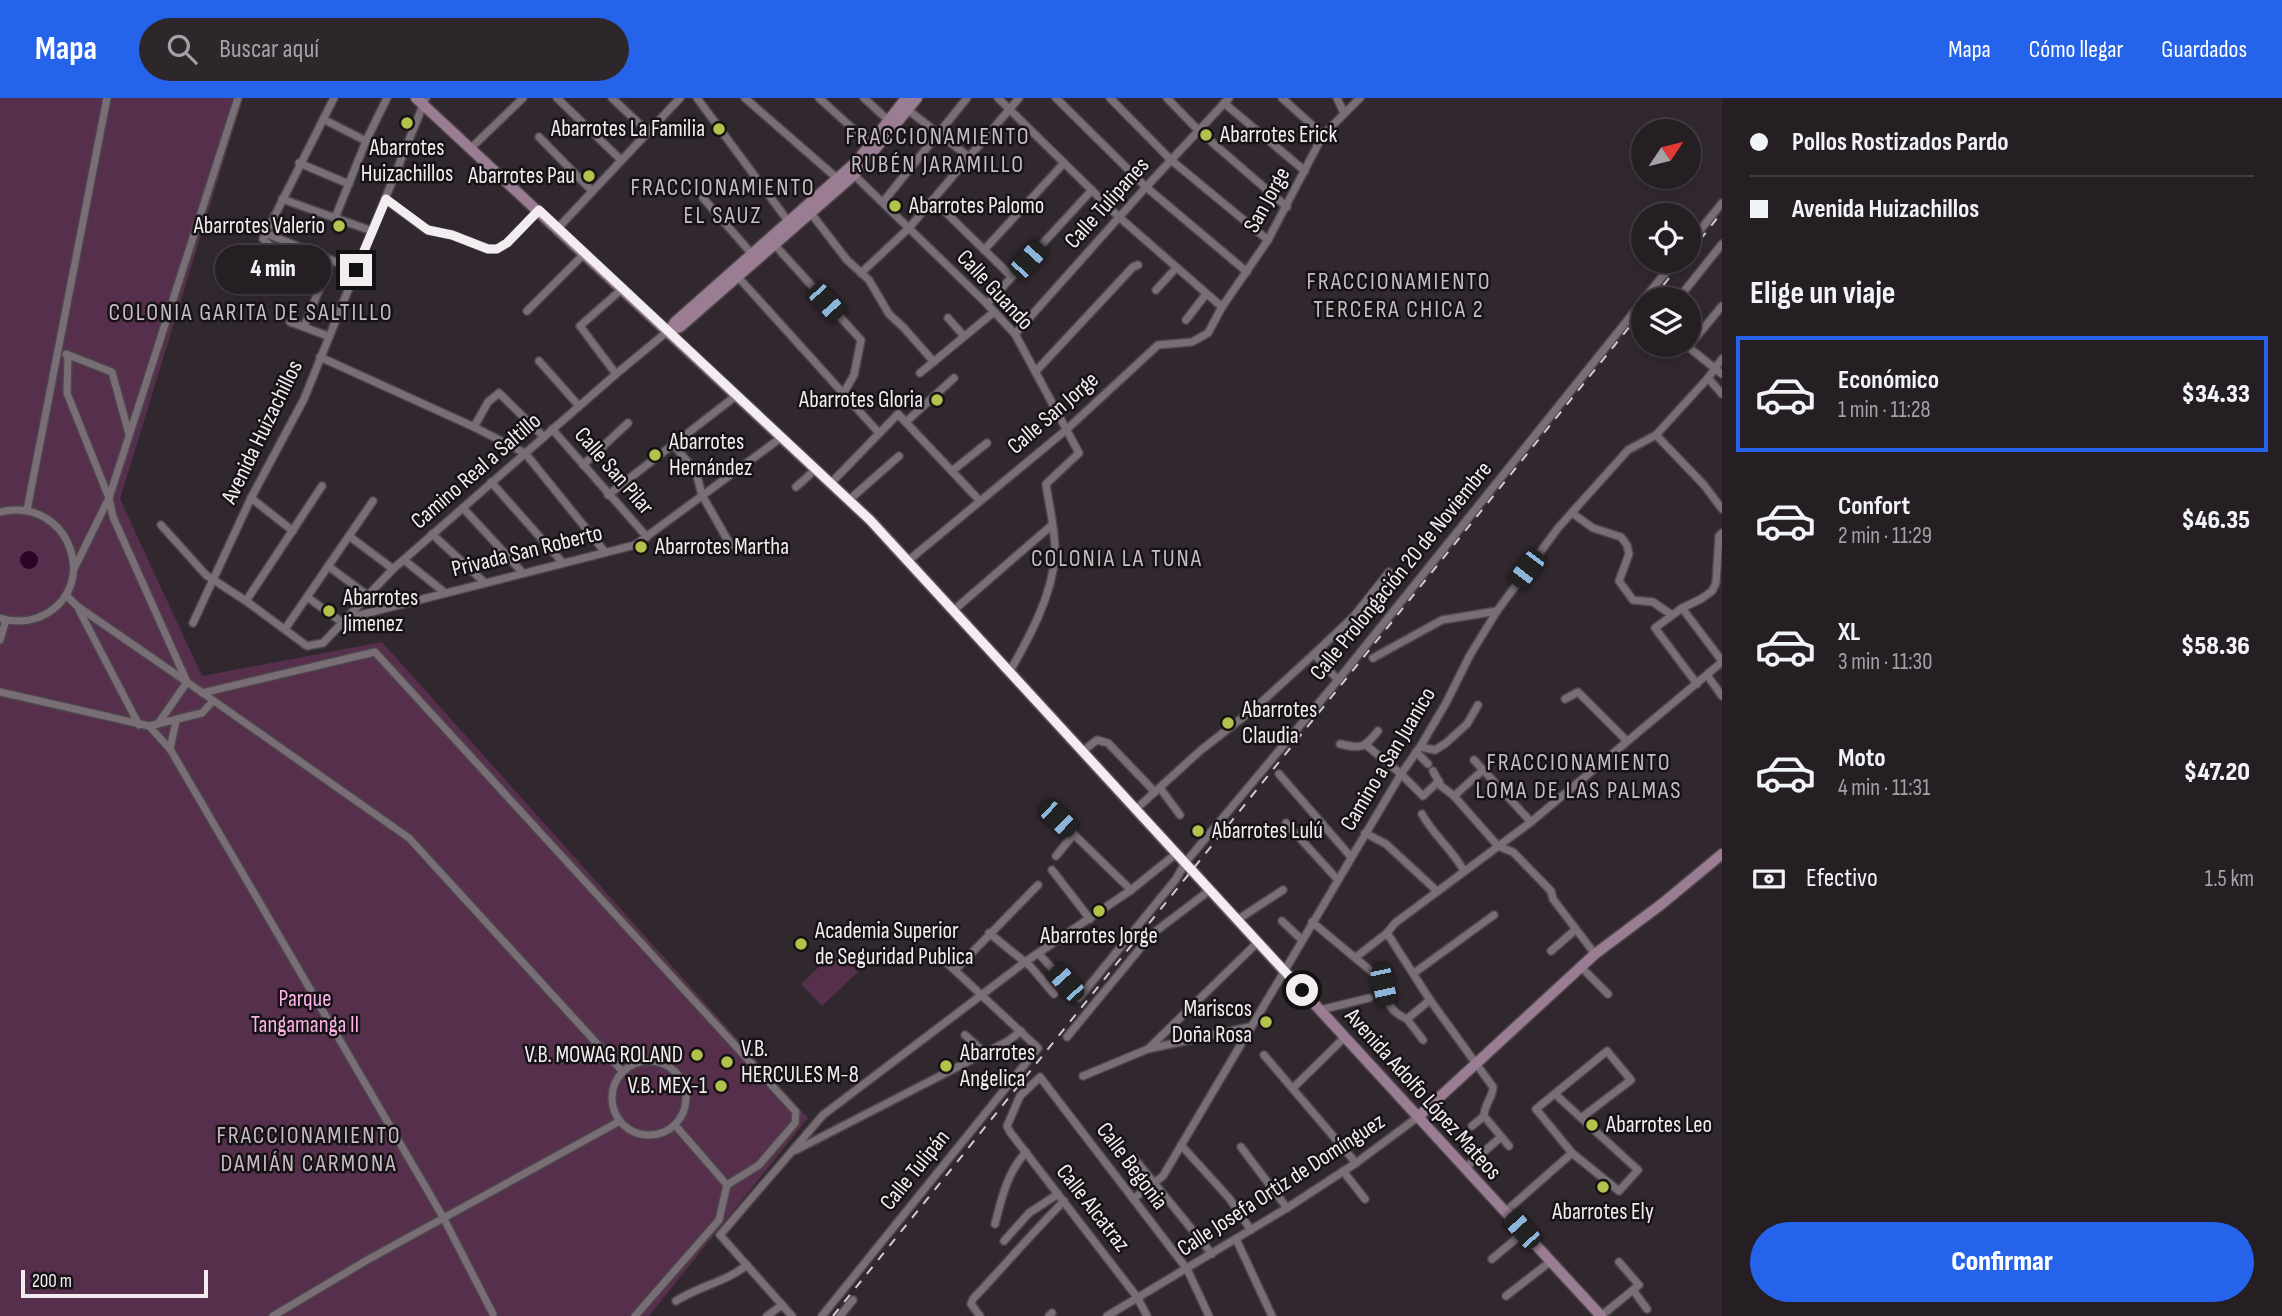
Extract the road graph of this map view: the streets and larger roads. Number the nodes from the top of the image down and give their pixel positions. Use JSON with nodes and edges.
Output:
{"nodes":[{"id":1,"x":107,"y":98,"type":"edge"},
{"id":2,"x":238,"y":98,"type":"edge"},
{"id":3,"x":334,"y":98,"type":"edge"},
{"id":4,"x":387,"y":98,"type":"edge"},
{"id":5,"x":523,"y":98,"type":"edge"},
{"id":6,"x":557,"y":98,"type":"edge"},
{"id":7,"x":612,"y":98,"type":"edge"},
{"id":8,"x":665,"y":98,"type":"edge"},
{"id":9,"x":680,"y":98,"type":"edge"},
{"id":10,"x":697,"y":98,"type":"edge"},
{"id":11,"x":745,"y":98,"type":"edge"},
{"id":12,"x":819,"y":98,"type":"edge"},
{"id":13,"x":864,"y":98,"type":"edge"},
{"id":14,"x":906,"y":98,"type":"edge"},
{"id":15,"x":917,"y":98,"type":"edge"},
{"id":16,"x":967,"y":98,"type":"edge"},
{"id":17,"x":998,"y":98,"type":"edge"},
{"id":18,"x":1019,"y":98,"type":"edge"},
{"id":19,"x":1056,"y":98,"type":"edge"},
{"id":20,"x":1110,"y":98,"type":"edge"},
{"id":21,"x":1167,"y":98,"type":"edge"},
{"id":22,"x":1282,"y":98,"type":"edge"},
{"id":23,"x":1337,"y":98,"type":"edge"},
{"id":24,"x":1360,"y":98,"type":"edge"},
{"id":25,"x":422,"y":100,"type":"edge"},
{"id":26,"x":1226,"y":100,"type":"edge"},
{"id":27,"x":673,"y":106,"type":"junction"},
{"id":28,"x":1010,"y":109,"type":"junction"},
{"id":29,"x":908,"y":110,"type":"junction"},
{"id":30,"x":1344,"y":113,"type":"junction"},
{"id":31,"x":323,"y":118,"type":"junction"},
{"id":32,"x":889,"y":121,"type":"junction"},
{"id":33,"x":1199,"y":131,"type":"junction"},
{"id":34,"x":648,"y":132,"type":"junction"},
{"id":35,"x":939,"y":133,"type":"junction"},
{"id":36,"x":1324,"y":135,"type":"junction"},
{"id":37,"x":539,"y":137,"type":"dead end"},
{"id":38,"x":366,"y":141,"type":"junction"},
{"id":39,"x":873,"y":147,"type":"junction"},
{"id":40,"x":471,"y":148,"type":"junction"},
{"id":41,"x":969,"y":157,"type":"junction"},
{"id":42,"x":621,"y":160,"type":"junction"},
{"id":43,"x":1171,"y":160,"type":"junction"},
{"id":44,"x":299,"y":163,"type":"junction"},
{"id":45,"x":1064,"y":163,"type":"junction"},
{"id":46,"x":1305,"y":171,"type":"junction"},
{"id":47,"x":854,"y":175,"type":"junction"},
{"id":48,"x":838,"y":179,"type":"junction"},
{"id":49,"x":349,"y":184,"type":"junction"},
{"id":50,"x":1146,"y":187,"type":"junction"},
{"id":51,"x":1092,"y":190,"type":"junction"},
{"id":52,"x":592,"y":191,"type":"junction"},
{"id":53,"x":703,"y":198,"type":"dead end"},
{"id":54,"x":282,"y":199,"type":"junction"},
{"id":55,"x":386,"y":199,"type":"junction"},
{"id":56,"x":933,"y":200,"type":"junction"},
{"id":57,"x":883,"y":202,"type":"junction"},
{"id":58,"x":1722,"y":203,"type":"edge"},
{"id":59,"x":1287,"y":207,"type":"junction"},
{"id":60,"x":539,"y":210,"type":"junction"},
{"id":61,"x":810,"y":212,"type":"junction"},
{"id":62,"x":1119,"y":217,"type":"junction"},
{"id":63,"x":335,"y":218,"type":"junction"},
{"id":64,"x":788,"y":221,"type":"junction"},
{"id":65,"x":558,"y":228,"type":"junction"},
{"id":66,"x":909,"y":228,"type":"junction"},
{"id":67,"x":1701,"y":229,"type":"edge"},
{"id":68,"x":372,"y":231,"type":"junction"},
{"id":69,"x":264,"y":236,"type":"junction"},
{"id":70,"x":1268,"y":240,"type":"junction"},
{"id":71,"x":771,"y":241,"type":"junction"},
{"id":72,"x":1722,"y":244,"type":"edge"},
{"id":73,"x":984,"y":250,"type":"junction"},
{"id":74,"x":585,"y":253,"type":"junction"},
{"id":75,"x":752,"y":254,"type":"junction"},
{"id":76,"x":331,"y":260,"type":"junction"},
{"id":77,"x":1138,"y":265,"type":"dead end"},
{"id":78,"x":351,"y":268,"type":"dead end"},
{"id":79,"x":1176,"y":268,"type":"junction"},
{"id":80,"x":1247,"y":272,"type":"junction"},
{"id":81,"x":861,"y":273,"type":"junction"},
{"id":82,"x":1665,"y":273,"type":"edge"},
{"id":83,"x":738,"y":277,"type":"junction"},
{"id":84,"x":1012,"y":277,"type":"junction"},
{"id":85,"x":1654,"y":287,"type":"edge"},
{"id":86,"x":1688,"y":287,"type":"edge"},
{"id":87,"x":623,"y":288,"type":"junction"},
{"id":88,"x":319,"y":290,"type":"junction"},
{"id":89,"x":1157,"y":290,"type":"dead end"},
{"id":90,"x":1206,"y":294,"type":"junction"},
{"id":91,"x":987,"y":304,"type":"junction"},
{"id":92,"x":1722,"y":306,"type":"edge"},
{"id":93,"x":1222,"y":307,"type":"junction"},
{"id":94,"x":527,"y":311,"type":"dead end"},
{"id":95,"x":994,"y":312,"type":"junction"},
{"id":96,"x":1631,"y":316,"type":"edge"},
{"id":97,"x":948,"y":318,"type":"dead end"},
{"id":98,"x":1185,"y":320,"type":"dead end"},
{"id":99,"x":290,"y":322,"type":"dead end"},
{"id":100,"x":304,"y":327,"type":"junction"},
{"id":101,"x":1701,"y":330,"type":"edge"},
{"id":102,"x":668,"y":331,"type":"junction"},
{"id":103,"x":1015,"y":334,"type":"junction"},
{"id":104,"x":328,"y":336,"type":"junction"},
{"id":105,"x":964,"y":336,"type":"junction"},
{"id":106,"x":58,"y":351,"type":"junction"},
{"id":107,"x":68,"y":355,"type":"junction"},
{"id":108,"x":320,"y":356,"type":"junction"},
{"id":109,"x":1701,"y":357,"type":"edge"},
{"id":110,"x":1722,"y":359,"type":"edge"},
{"id":111,"x":539,"y":362,"type":"dead end"},
{"id":112,"x":934,"y":362,"type":"junction"},
{"id":113,"x":1715,"y":368,"type":"junction"},
{"id":114,"x":1036,"y":371,"type":"junction"},
{"id":115,"x":920,"y":373,"type":"dead end"},
{"id":116,"x":616,"y":374,"type":"junction"},
{"id":117,"x":1722,"y":374,"type":"edge"},
{"id":118,"x":954,"y":378,"type":"dead end"},
{"id":119,"x":1708,"y":378,"type":"junction"},
{"id":120,"x":843,"y":394,"type":"junction"},
{"id":121,"x":1722,"y":394,"type":"edge"},
{"id":122,"x":737,"y":395,"type":"junction"},
{"id":123,"x":579,"y":406,"type":"junction"},
{"id":124,"x":906,"y":422,"type":"junction"},
{"id":125,"x":628,"y":423,"type":"dead end"},
{"id":126,"x":474,"y":427,"type":"junction"},
{"id":127,"x":552,"y":429,"type":"junction"},
{"id":128,"x":1066,"y":430,"type":"junction"},
{"id":129,"x":879,"y":433,"type":"junction"},
{"id":130,"x":1656,"y":435,"type":"junction"},
{"id":131,"x":129,"y":436,"type":"junction"},
{"id":132,"x":544,"y":436,"type":"junction"},
{"id":133,"x":782,"y":437,"type":"junction"},
{"id":134,"x":672,"y":443,"type":"junction"},
{"id":135,"x":986,"y":443,"type":"dead end"},
{"id":136,"x":525,"y":453,"type":"junction"},
{"id":137,"x":899,"y":456,"type":"dead end"},
{"id":138,"x":583,"y":466,"type":"junction"},
{"id":139,"x":816,"y":469,"type":"junction"},
{"id":140,"x":952,"y":471,"type":"junction"},
{"id":141,"x":696,"y":472,"type":"junction"},
{"id":142,"x":491,"y":482,"type":"junction"},
{"id":143,"x":831,"y":483,"type":"junction"},
{"id":144,"x":322,"y":486,"type":"dead end"},
{"id":145,"x":796,"y":487,"type":"dead end"},
{"id":146,"x":712,"y":488,"type":"junction"},
{"id":147,"x":608,"y":495,"type":"junction"},
{"id":148,"x":702,"y":495,"type":"junction"},
{"id":149,"x":109,"y":498,"type":"junction"},
{"id":150,"x":251,"y":498,"type":"junction"},
{"id":151,"x":849,"y":500,"type":"junction"},
{"id":152,"x":373,"y":501,"type":"dead end"},
{"id":153,"x":980,"y":501,"type":"junction"},
{"id":154,"x":463,"y":508,"type":"junction"},
{"id":155,"x":1722,"y":509,"type":"edge"},
{"id":156,"x":27,"y":510,"type":"junction"},
{"id":157,"x":0,"y":512,"type":"edge"},
{"id":158,"x":1573,"y":513,"type":"junction"},
{"id":159,"x":161,"y":525,"type":"dead end"},
{"id":160,"x":1052,"y":525,"type":"junction"},
{"id":161,"x":292,"y":531,"type":"junction"},
{"id":162,"x":1722,"y":533,"type":"edge"},
{"id":163,"x":432,"y":534,"type":"junction"},
{"id":164,"x":349,"y":536,"type":"junction"},
{"id":165,"x":647,"y":537,"type":"junction"},
{"id":166,"x":731,"y":546,"type":"dead end"},
{"id":167,"x":605,"y":552,"type":"junction"},
{"id":168,"x":404,"y":560,"type":"junction"},
{"id":169,"x":909,"y":561,"type":"junction"},
{"id":170,"x":563,"y":563,"type":"junction"},
{"id":171,"x":328,"y":566,"type":"junction"},
{"id":172,"x":74,"y":569,"type":"junction"},
{"id":173,"x":393,"y":569,"type":"junction"},
{"id":174,"x":1389,"y":572,"type":"dead end"},
{"id":175,"x":523,"y":573,"type":"junction"},
{"id":176,"x":212,"y":580,"type":"junction"},
{"id":177,"x":484,"y":582,"type":"junction"},
{"id":178,"x":444,"y":592,"type":"junction"},
{"id":179,"x":66,"y":594,"type":"junction"},
{"id":180,"x":367,"y":595,"type":"junction"},
{"id":181,"x":307,"y":597,"type":"junction"},
{"id":182,"x":246,"y":601,"type":"junction"},
{"id":183,"x":77,"y":606,"type":"junction"},
{"id":184,"x":1682,"y":608,"type":"junction"},
{"id":185,"x":954,"y":610,"type":"junction"},
{"id":186,"x":1497,"y":611,"type":"junction"},
{"id":187,"x":1672,"y":615,"type":"junction"},
{"id":188,"x":3,"y":619,"type":"edge"},
{"id":189,"x":345,"y":621,"type":"junction"},
{"id":190,"x":192,"y":624,"type":"dead end"},
{"id":191,"x":285,"y":629,"type":"junction"},
{"id":192,"x":0,"y":640,"type":"edge"},
{"id":193,"x":1314,"y":654,"type":"junction"},
{"id":194,"x":1373,"y":658,"type":"dead end"},
{"id":195,"x":1722,"y":661,"type":"edge"},
{"id":196,"x":1010,"y":671,"type":"junction"},
{"id":197,"x":1707,"y":675,"type":"junction"},
{"id":198,"x":1338,"y":680,"type":"junction"},
{"id":199,"x":187,"y":682,"type":"junction"},
{"id":200,"x":1697,"y":684,"type":"junction"},
{"id":201,"x":0,"y":692,"type":"edge"},
{"id":202,"x":202,"y":693,"type":"junction"},
{"id":203,"x":1722,"y":696,"type":"edge"},
{"id":204,"x":1565,"y":699,"type":"dead end"},
{"id":205,"x":214,"y":701,"type":"junction"},
{"id":206,"x":1478,"y":705,"type":"dead end"},
{"id":207,"x":176,"y":721,"type":"junction"},
{"id":208,"x":158,"y":724,"type":"junction"},
{"id":209,"x":139,"y":725,"type":"junction"},
{"id":210,"x":149,"y":726,"type":"junction"},
{"id":211,"x":1378,"y":731,"type":"dead end"},
{"id":212,"x":1627,"y":741,"type":"junction"},
{"id":213,"x":1340,"y":744,"type":"dead end"},
{"id":214,"x":1366,"y":745,"type":"junction"},
{"id":215,"x":170,"y":749,"type":"junction"},
{"id":216,"x":1418,"y":749,"type":"junction"},
{"id":217,"x":1083,"y":751,"type":"junction"},
{"id":218,"x":1474,"y":760,"type":"dead end"},
{"id":219,"x":1428,"y":764,"type":"dead end"},
{"id":220,"x":1483,"y":770,"type":"junction"},
{"id":221,"x":1433,"y":771,"type":"dead end"},
{"id":222,"x":1279,"y":774,"type":"dead end"},
{"id":223,"x":1401,"y":774,"type":"junction"},
{"id":224,"x":1439,"y":782,"type":"junction"},
{"id":225,"x":1157,"y":790,"type":"junction"},
{"id":226,"x":1454,"y":796,"type":"junction"},
{"id":227,"x":1136,"y":809,"type":"junction"},
{"id":228,"x":1422,"y":814,"type":"dead end"},
{"id":229,"x":1180,"y":815,"type":"dead end"},
{"id":230,"x":1058,"y":819,"type":"dead end"},
{"id":231,"x":1531,"y":822,"type":"junction"},
{"id":232,"x":1286,"y":823,"type":"dead end"},
{"id":233,"x":1366,"y":833,"type":"junction"},
{"id":234,"x":1074,"y":834,"type":"junction"},
{"id":235,"x":1497,"y":846,"type":"junction"},
{"id":236,"x":1177,"y":853,"type":"junction"},
{"id":237,"x":1722,"y":855,"type":"edge"},
{"id":238,"x":1056,"y":856,"type":"dead end"},
{"id":239,"x":1351,"y":857,"type":"junction"},
{"id":240,"x":1185,"y":863,"type":"junction"},
{"id":241,"x":1052,"y":870,"type":"dead end"},
{"id":242,"x":1464,"y":871,"type":"junction"},
{"id":243,"x":1338,"y":880,"type":"junction"},
{"id":244,"x":1038,"y":885,"type":"dead end"},
{"id":245,"x":1130,"y":890,"type":"junction"},
{"id":246,"x":1210,"y":890,"type":"junction"},
{"id":247,"x":1283,"y":890,"type":"dead end"},
{"id":248,"x":1437,"y":891,"type":"junction"},
{"id":249,"x":1494,"y":915,"type":"dead end"},
{"id":250,"x":1090,"y":919,"type":"junction"},
{"id":251,"x":1237,"y":920,"type":"junction"},
{"id":252,"x":1282,"y":921,"type":"dead end"},
{"id":253,"x":1312,"y":922,"type":"junction"},
{"id":254,"x":1575,"y":929,"type":"junction"},
{"id":255,"x":989,"y":933,"type":"junction"},
{"id":256,"x":1387,"y":933,"type":"junction"},
{"id":257,"x":1302,"y":940,"type":"junction"},
{"id":258,"x":1258,"y":942,"type":"junction"},
{"id":259,"x":1551,"y":951,"type":"dead end"},
{"id":260,"x":1039,"y":954,"type":"junction"},
{"id":261,"x":1595,"y":954,"type":"junction"},
{"id":262,"x":1356,"y":957,"type":"junction"},
{"id":263,"x":946,"y":962,"type":"dead end"},
{"id":264,"x":1025,"y":962,"type":"junction"},
{"id":265,"x":1581,"y":967,"type":"junction"},
{"id":266,"x":955,"y":970,"type":"junction"},
{"id":267,"x":1284,"y":970,"type":"junction"},
{"id":268,"x":1414,"y":973,"type":"junction"},
{"id":269,"x":1608,"y":993,"type":"dead end"},
{"id":270,"x":1054,"y":994,"type":"dead end"},
{"id":271,"x":982,"y":996,"type":"junction"},
{"id":272,"x":1368,"y":998,"type":"dead end"},
{"id":273,"x":1430,"y":1000,"type":"junction"},
{"id":274,"x":1320,"y":1010,"type":"junction"},
{"id":275,"x":1408,"y":1018,"type":"junction"},
{"id":276,"x":1249,"y":1027,"type":"junction"},
{"id":277,"x":1021,"y":1031,"type":"junction"},
{"id":278,"x":965,"y":1035,"type":"dead end"},
{"id":279,"x":1068,"y":1037,"type":"dead end"},
{"id":280,"x":1345,"y":1037,"type":"junction"},
{"id":281,"x":1423,"y":1040,"type":"dead end"},
{"id":282,"x":1148,"y":1049,"type":"junction"},
{"id":283,"x":984,"y":1052,"type":"junction"},
{"id":284,"x":1264,"y":1055,"type":"dead end"},
{"id":285,"x":1477,"y":1063,"type":"junction"},
{"id":286,"x":623,"y":1072,"type":"junction"},
{"id":287,"x":1083,"y":1076,"type":"dead end"},
{"id":288,"x":1040,"y":1077,"type":"joint"},
{"id":289,"x":1293,"y":1088,"type":"junction"},
{"id":290,"x":1555,"y":1094,"type":"junction"},
{"id":291,"x":1484,"y":1116,"type":"junction"},
{"id":292,"x":1418,"y":1117,"type":"junction"},
{"id":293,"x":1581,"y":1118,"type":"junction"},
{"id":294,"x":620,"y":1121,"type":"junction"},
{"id":295,"x":675,"y":1125,"type":"junction"},
{"id":296,"x":1472,"y":1126,"type":"dead end"},
{"id":297,"x":1501,"y":1137,"type":"junction"},
{"id":298,"x":1181,"y":1144,"type":"junction"},
{"id":299,"x":1509,"y":1146,"type":"dead end"},
{"id":300,"x":1241,"y":1147,"type":"dead end"},
{"id":301,"x":793,"y":1152,"type":"junction"},
{"id":302,"x":1026,"y":1152,"type":"junction"},
{"id":303,"x":1572,"y":1153,"type":"junction"},
{"id":304,"x":1133,"y":1157,"type":"dead end"},
{"id":305,"x":1356,"y":1163,"type":"junction"},
{"id":306,"x":1465,"y":1168,"type":"junction"},
{"id":307,"x":1343,"y":1171,"type":"junction"},
{"id":308,"x":1155,"y":1183,"type":"junction"},
{"id":309,"x":727,"y":1185,"type":"junction"},
{"id":310,"x":1058,"y":1194,"type":"junction"},
{"id":311,"x":1133,"y":1199,"type":"junction"},
{"id":312,"x":1365,"y":1199,"type":"dead end"},
{"id":313,"x":1064,"y":1201,"type":"junction"},
{"id":314,"x":1287,"y":1208,"type":"junction"},
{"id":315,"x":1505,"y":1212,"type":"junction"},
{"id":316,"x":443,"y":1217,"type":"junction"},
{"id":317,"x":995,"y":1224,"type":"dead end"},
{"id":318,"x":1251,"y":1230,"type":"junction"},
{"id":319,"x":1524,"y":1232,"type":"junction"},
{"id":320,"x":1237,"y":1239,"type":"junction"},
{"id":321,"x":1004,"y":1241,"type":"dead end"},
{"id":322,"x":1212,"y":1254,"type":"junction"},
{"id":323,"x":1492,"y":1259,"type":"dead end"},
{"id":324,"x":1550,"y":1261,"type":"junction"},
{"id":325,"x":1619,"y":1262,"type":"dead end"},
{"id":326,"x":747,"y":1265,"type":"junction"},
{"id":327,"x":1187,"y":1269,"type":"junction"},
{"id":328,"x":1633,"y":1290,"type":"junction"},
{"id":329,"x":1506,"y":1296,"type":"dead end"},
{"id":330,"x":1137,"y":1297,"type":"junction"},
{"id":331,"x":853,"y":1300,"type":"dead end"},
{"id":332,"x":676,"y":1301,"type":"dead end"},
{"id":333,"x":782,"y":1305,"type":"junction"},
{"id":334,"x":1647,"y":1309,"type":"dead end"},
{"id":335,"x":493,"y":1314,"type":"edge"},
{"id":336,"x":273,"y":1316,"type":"edge"},
{"id":337,"x":635,"y":1316,"type":"edge"},
{"id":338,"x":766,"y":1316,"type":"edge"},
{"id":339,"x":792,"y":1316,"type":"edge"},
{"id":340,"x":822,"y":1316,"type":"edge"},
{"id":341,"x":841,"y":1316,"type":"edge"},
{"id":342,"x":980,"y":1316,"type":"edge"},
{"id":343,"x":1107,"y":1316,"type":"edge"},
{"id":344,"x":1147,"y":1316,"type":"edge"},
{"id":345,"x":1209,"y":1316,"type":"edge"},
{"id":346,"x":1272,"y":1316,"type":"edge"},
{"id":347,"x":1601,"y":1316,"type":"edge"}],
"edges":[{"from":1,"to":106,"type":"street"},
{"from":2,"to":131,"type":"street"},
{"from":3,"to":31,"type":"street"},
{"from":4,"to":38,"type":"street"},
{"from":5,"to":40,"type":"street"},
{"from":6,"to":42,"type":"street"},
{"from":7,"to":34,"type":"street"},
{"from":8,"to":27,"type":"street"},
{"from":9,"to":27,"type":"street"},
{"from":10,"to":64,"type":"street"},
{"from":11,"to":48,"type":"street"},
{"from":12,"to":39,"type":"street"},
{"from":13,"to":32,"type":"street"},
{"from":14,"to":32,"type":"street","name":"Camino Real a Saltillo"},
{"from":15,"to":29,"type":"street","name":"Camino Real a Saltillo"},
{"from":16,"to":35,"type":"street"},
{"from":17,"to":28,"type":"street"},
{"from":18,"to":28,"type":"street"},
{"from":19,"to":50,"type":"street"},
{"from":20,"to":43,"type":"street"},
{"from":21,"to":33,"type":"street"},
{"from":22,"to":36,"type":"street"},
{"from":23,"to":30,"type":"street"},
{"from":24,"to":30,"type":"street"},
{"from":25,"to":40,"type":"street","name":"Avenida Adolfo López Mateos"},
{"from":25,"to":55,"type":"street","name":"Avenida Huizachillos"},
{"from":26,"to":33,"type":"street","name":"Calle Tulipanes"},
{"from":26,"to":46,"type":"street"},
{"from":27,"to":34,"type":"street"},
{"from":28,"to":41,"type":"street"},
{"from":28,"to":45,"type":"street"},
{"from":29,"to":35,"type":"street"},
{"from":29,"to":39,"type":"street","name":"Camino Real a Saltillo"},
{"from":30,"to":36,"type":"street","name":"San Jorge"},
{"from":31,"to":38,"type":"street"},
{"from":31,"to":44,"type":"street"},
{"from":32,"to":39,"type":"street","name":"Camino Real a Saltillo"},
{"from":33,"to":43,"type":"street","name":"Calle Tulipanes"},
{"from":33,"to":59,"type":"street"},
{"from":34,"to":42,"type":"street"},
{"from":35,"to":41,"type":"street"},
{"from":35,"to":57,"type":"street"},
{"from":36,"to":46,"type":"street","name":"San Jorge"},
{"from":37,"to":52,"type":"street"},
{"from":38,"to":49,"type":"street"},
{"from":39,"to":47,"type":"street","name":"Camino Real a Saltillo"},
{"from":39,"to":48,"type":"street","name":"Camino Real a Saltillo"},
{"from":40,"to":60,"type":"street","name":"Avenida Adolfo López Mateos"},
{"from":41,"to":56,"type":"street"},
{"from":42,"to":52,"type":"street"},
{"from":43,"to":50,"type":"street","name":"Calle Tulipanes"},
{"from":43,"to":70,"type":"street"},
{"from":44,"to":49,"type":"street"},
{"from":44,"to":54,"type":"street"},
{"from":45,"to":51,"type":"street"},
{"from":45,"to":73,"type":"street"},
{"from":46,"to":59,"type":"street","name":"San Jorge"},
{"from":47,"to":57,"type":"street","name":"Calle Guando"},
{"from":47,"to":61,"type":"street","name":"Camino Real a Saltillo"},
{"from":48,"to":64,"type":"street","name":"Camino Real a Saltillo"},
{"from":49,"to":63,"type":"street"},
{"from":50,"to":62,"type":"street","name":"Calle Tulipanes"},
{"from":50,"to":80,"type":"street"},
{"from":51,"to":62,"type":"street"},
{"from":51,"to":84,"type":"street"},
{"from":52,"to":65,"type":"street"},
{"from":53,"to":75,"type":"street"},
{"from":54,"to":63,"type":"street"},
{"from":54,"to":69,"type":"street"},
{"from":55,"to":60,"type":"street"},
{"from":55,"to":68,"type":"street","name":"Avenida Huizachillos"},
{"from":56,"to":66,"type":"street"},
{"from":56,"to":73,"type":"street"},
{"from":57,"to":66,"type":"street","name":"Calle Guando"},
{"from":58,"to":67,"type":"street"},
{"from":59,"to":70,"type":"street","name":"San Jorge"},
{"from":60,"to":65,"type":"street","name":"Avenida Adolfo López Mateos"},
{"from":61,"to":71,"type":"street","name":"Camino Real a Saltillo"},
{"from":61,"to":81,"type":"street"},
{"from":62,"to":79,"type":"street"},
{"from":62,"to":103,"type":"street","name":"Calle Tulipanes"},
{"from":63,"to":68,"type":"street"},
{"from":64,"to":71,"type":"street","name":"Camino Real a Saltillo"},
{"from":65,"to":74,"type":"street","name":"Avenida Adolfo López Mateos"},
{"from":66,"to":81,"type":"street"},
{"from":66,"to":91,"type":"street","name":"Calle Guando"},
{"from":68,"to":104,"type":"street","name":"Avenida Huizachillos"},
{"from":69,"to":76,"type":"street"},
{"from":69,"to":88,"type":"street"},
{"from":70,"to":80,"type":"street","name":"San Jorge"},
{"from":71,"to":75,"type":"street","name":"Camino Real a Saltillo"},
{"from":71,"to":83,"type":"street","name":"Camino Real a Saltillo"},
{"from":71,"to":120,"type":"street"},
{"from":72,"to":86,"type":"street"},
{"from":73,"to":84,"type":"street"},
{"from":74,"to":87,"type":"street","name":"Avenida Adolfo López Mateos"},
{"from":74,"to":94,"type":"street"},
{"from":75,"to":102,"type":"street","name":"Camino Real a Saltillo"},
{"from":76,"to":78,"type":"street"},
{"from":76,"to":88,"type":"street"},
{"from":77,"to":114,"type":"street"},
{"from":79,"to":89,"type":"street"},
{"from":79,"to":90,"type":"street"},
{"from":80,"to":93,"type":"street","name":"San Jorge"},
{"from":81,"to":112,"type":"street"},
{"from":82,"to":85,"type":"street","name":"Calle Prolongación 20 de Noviembre"},
{"from":83,"to":102,"type":"street","name":"Camino Real a Saltillo"},
{"from":83,"to":120,"type":"street"},
{"from":84,"to":91,"type":"street"},
{"from":87,"to":102,"type":"street","name":"Avenida Adolfo López Mateos"},
{"from":87,"to":116,"type":"street"},
{"from":88,"to":100,"type":"street"},
{"from":90,"to":93,"type":"street"},
{"from":90,"to":98,"type":"street"},
{"from":91,"to":95,"type":"street","name":"Calle Guando"},
{"from":92,"to":101,"type":"street"},
{"from":93,"to":128,"type":"street","name":"Calle San Jorge"},
{"from":95,"to":103,"type":"street","name":"Calle Guando"},
{"from":95,"to":105,"type":"street"},
{"from":96,"to":198,"type":"street","name":"Calle Prolongación 20 de Noviembre"},
{"from":97,"to":105,"type":"street"},
{"from":99,"to":100,"type":"street"},
{"from":100,"to":104,"type":"street"},
{"from":102,"to":116,"type":"street","name":"Camino Real a Saltillo"},
{"from":102,"to":122,"type":"street","name":"Avenida Adolfo López Mateos"},
{"from":103,"to":114,"type":"street","name":"Calle Guando"},
{"from":104,"to":108,"type":"street","name":"Avenida Huizachillos"},
{"from":105,"to":112,"type":"street"},
{"from":106,"to":107,"type":"street"},
{"from":106,"to":156,"type":"street"},
{"from":107,"to":131,"type":"street"},
{"from":107,"to":149,"type":"street"},
{"from":108,"to":126,"type":"street"},
{"from":108,"to":150,"type":"street","name":"Avenida Huizachillos"},
{"from":109,"to":113,"type":"street"},
{"from":110,"to":113,"type":"street","name":"Camino a San Juanico"},
{"from":111,"to":123,"type":"street"},
{"from":112,"to":115,"type":"street"},
{"from":113,"to":117,"type":"street"},
{"from":113,"to":119,"type":"street","name":"Camino a San Juanico"},
{"from":114,"to":128,"type":"street","name":"Calle Guando"},
{"from":116,"to":123,"type":"street","name":"Camino Real a Saltillo"},
{"from":118,"to":124,"type":"street"},
{"from":119,"to":121,"type":"street"},
{"from":119,"to":130,"type":"street","name":"Camino a San Juanico"},
{"from":120,"to":129,"type":"street"},
{"from":122,"to":133,"type":"street","name":"Avenida Adolfo López Mateos"},
{"from":122,"to":134,"type":"street"},
{"from":123,"to":127,"type":"street","name":"Camino Real a Saltillo"},
{"from":124,"to":129,"type":"street"},
{"from":124,"to":140,"type":"street"},
{"from":125,"to":138,"type":"street"},
{"from":126,"to":132,"type":"street"},
{"from":126,"to":136,"type":"street"},
{"from":127,"to":132,"type":"street","name":"Camino Real a Saltillo"},
{"from":127,"to":138,"type":"street","name":"Calle San Pilar"},
{"from":128,"to":153,"type":"street","name":"Calle San Jorge"},
{"from":128,"to":160,"type":"street","name":"Calle Guando"},
{"from":129,"to":143,"type":"street"},
{"from":130,"to":155,"type":"street"},
{"from":130,"to":158,"type":"street","name":"Camino a San Juanico"},
{"from":131,"to":149,"type":"street"},
{"from":132,"to":136,"type":"street","name":"Camino Real a Saltillo"},
{"from":133,"to":139,"type":"street","name":"Avenida Adolfo López Mateos"},
{"from":133,"to":146,"type":"street","name":"Privada San Roberto"},
{"from":134,"to":141,"type":"street"},
{"from":134,"to":147,"type":"street"},
{"from":135,"to":140,"type":"street"},
{"from":136,"to":142,"type":"street","name":"Camino Real a Saltillo"},
{"from":136,"to":167,"type":"street"},
{"from":137,"to":151,"type":"street"},
{"from":138,"to":147,"type":"street","name":"Calle San Pilar"},
{"from":139,"to":143,"type":"street","name":"Avenida Adolfo López Mateos"},
{"from":139,"to":145,"type":"street"},
{"from":140,"to":153,"type":"street"},
{"from":141,"to":146,"type":"street"},
{"from":141,"to":148,"type":"street"},
{"from":142,"to":154,"type":"street","name":"Camino Real a Saltillo"},
{"from":142,"to":170,"type":"street"},
{"from":143,"to":151,"type":"street","name":"Avenida Adolfo López Mateos"},
{"from":144,"to":161,"type":"street"},
{"from":146,"to":148,"type":"street","name":"Privada San Roberto"},
{"from":147,"to":165,"type":"street","name":"Calle San Pilar"},
{"from":148,"to":165,"type":"street","name":"Privada San Roberto"},
{"from":148,"to":166,"type":"street"},
{"from":149,"to":172,"type":"street"},
{"from":149,"to":199,"type":"street"},
{"from":150,"to":161,"type":"street"},
{"from":150,"to":176,"type":"street","name":"Avenida Huizachillos"},
{"from":151,"to":169,"type":"street","name":"Avenida Adolfo López Mateos"},
{"from":152,"to":164,"type":"street"},
{"from":153,"to":169,"type":"street","name":"Calle San Jorge"},
{"from":154,"to":163,"type":"street","name":"Camino Real a Saltillo"},
{"from":154,"to":175,"type":"street"},
{"from":156,"to":157,"type":"street"},
{"from":156,"to":172,"type":"street"},
{"from":158,"to":186,"type":"street","name":"Camino a San Juanico"},
{"from":158,"to":187,"type":"street"},
{"from":159,"to":176,"type":"street"},
{"from":160,"to":185,"type":"street"},
{"from":160,"to":196,"type":"street"},
{"from":161,"to":182,"type":"street"},
{"from":162,"to":184,"type":"street"},
{"from":163,"to":168,"type":"street","name":"Camino Real a Saltillo"},
{"from":163,"to":177,"type":"street"},
{"from":164,"to":171,"type":"street"},
{"from":164,"to":173,"type":"street"},
{"from":165,"to":167,"type":"street","name":"Privada San Roberto"},
{"from":167,"to":170,"type":"street","name":"Privada San Roberto"},
{"from":168,"to":173,"type":"street","name":"Camino Real a Saltillo"},
{"from":168,"to":178,"type":"street"},
{"from":169,"to":185,"type":"street","name":"Avenida Adolfo López Mateos"},
{"from":170,"to":175,"type":"street","name":"Privada San Roberto"},
{"from":171,"to":180,"type":"street"},
{"from":171,"to":181,"type":"street"},
{"from":172,"to":179,"type":"street"},
{"from":173,"to":180,"type":"street","name":"Camino Real a Saltillo"},
{"from":174,"to":193,"type":"street"},
{"from":175,"to":177,"type":"street","name":"Privada San Roberto"},
{"from":176,"to":182,"type":"street"},
{"from":176,"to":190,"type":"street","name":"Avenida Huizachillos"},
{"from":177,"to":178,"type":"street","name":"Privada San Roberto"},
{"from":178,"to":189,"type":"street","name":"Privada San Roberto"},
{"from":179,"to":183,"type":"street"},
{"from":179,"to":188,"type":"street"},
{"from":180,"to":189,"type":"street","name":"Camino Real a Saltillo"},
{"from":181,"to":189,"type":"street"},
{"from":181,"to":191,"type":"street"},
{"from":182,"to":191,"type":"street"},
{"from":183,"to":199,"type":"street"},
{"from":183,"to":209,"type":"street"},
{"from":184,"to":187,"type":"street"},
{"from":184,"to":195,"type":"street"},
{"from":185,"to":196,"type":"street","name":"Avenida Adolfo López Mateos"},
{"from":186,"to":194,"type":"street"},
{"from":186,"to":216,"type":"street","name":"Camino a San Juanico"},
{"from":187,"to":200,"type":"street"},
{"from":188,"to":192,"type":"street"},
{"from":189,"to":191,"type":"street","name":"Camino Real a Saltillo"},
{"from":193,"to":198,"type":"street"},
{"from":193,"to":225,"type":"street"},
{"from":195,"to":197,"type":"street"},
{"from":196,"to":217,"type":"street","name":"Avenida Adolfo López Mateos"},
{"from":197,"to":200,"type":"street"},
{"from":197,"to":203,"type":"street"},
{"from":198,"to":240,"type":"street","name":"Calle Prolongación 20 de Noviembre"},
{"from":199,"to":202,"type":"street"},
{"from":199,"to":208,"type":"street"},
{"from":200,"to":212,"type":"street"},
{"from":201,"to":209,"type":"street"},
{"from":202,"to":205,"type":"street"},
{"from":202,"to":309,"type":"street"},
{"from":204,"to":212,"type":"street"},
{"from":205,"to":207,"type":"street"},
{"from":205,"to":286,"type":"street"},
{"from":206,"to":216,"type":"street"},
{"from":207,"to":208,"type":"street"},
{"from":207,"to":215,"type":"street"},
{"from":208,"to":210,"type":"street"},
{"from":209,"to":210,"type":"street"},
{"from":210,"to":215,"type":"street"},
{"from":211,"to":214,"type":"street"},
{"from":212,"to":231,"type":"street"},
{"from":213,"to":214,"type":"street"},
{"from":214,"to":223,"type":"street"},
{"from":215,"to":316,"type":"street"},
{"from":216,"to":219,"type":"street"},
{"from":216,"to":223,"type":"street","name":"Camino a San Juanico"},
{"from":217,"to":225,"type":"street"},
{"from":217,"to":227,"type":"street","name":"Avenida Adolfo López Mateos"},
{"from":218,"to":220,"type":"street"},
{"from":220,"to":226,"type":"street"},
{"from":220,"to":231,"type":"street"},
{"from":221,"to":224,"type":"street"},
{"from":222,"to":239,"type":"street"},
{"from":223,"to":224,"type":"street"},
{"from":223,"to":233,"type":"street","name":"Camino a San Juanico"},
{"from":224,"to":226,"type":"street"},
{"from":225,"to":227,"type":"street"},
{"from":225,"to":229,"type":"street"},
{"from":226,"to":235,"type":"street"},
{"from":227,"to":236,"type":"street","name":"Avenida Adolfo López Mateos"},
{"from":228,"to":242,"type":"street"},
{"from":230,"to":234,"type":"street"},
{"from":231,"to":235,"type":"street"},
{"from":232,"to":243,"type":"street"},
{"from":233,"to":239,"type":"street","name":"Camino a San Juanico"},
{"from":233,"to":248,"type":"street"},
{"from":234,"to":238,"type":"street"},
{"from":234,"to":245,"type":"street"},
{"from":235,"to":242,"type":"street"},
{"from":235,"to":254,"type":"street"},
{"from":236,"to":240,"type":"street","name":"Avenida Adolfo López Mateos"},
{"from":236,"to":245,"type":"street"},
{"from":237,"to":261,"type":"street","name":"Calle Josefa Ortiz de Domínguez"},
{"from":239,"to":243,"type":"street","name":"Camino a San Juanico"},
{"from":240,"to":246,"type":"street","name":"Avenida Adolfo López Mateos"},
{"from":240,"to":260,"type":"street"},
{"from":241,"to":250,"type":"street"},
{"from":242,"to":248,"type":"street"},
{"from":243,"to":253,"type":"street","name":"Camino a San Juanico"},
{"from":244,"to":255,"type":"street"},
{"from":245,"to":250,"type":"street"},
{"from":246,"to":251,"type":"street","name":"Avenida Adolfo López Mateos"},
{"from":246,"to":279,"type":"street"},
{"from":247,"to":251,"type":"street"},
{"from":248,"to":256,"type":"street"},
{"from":249,"to":268,"type":"street"},
{"from":250,"to":260,"type":"street"},
{"from":251,"to":258,"type":"street","name":"Avenida Adolfo López Mateos"},
{"from":252,"to":257,"type":"street"},
{"from":253,"to":257,"type":"street","name":"Camino a San Juanico"},
{"from":253,"to":262,"type":"street"},
{"from":254,"to":259,"type":"street"},
{"from":254,"to":261,"type":"street"},
{"from":255,"to":264,"type":"street"},
{"from":255,"to":266,"type":"street"},
{"from":256,"to":262,"type":"street"},
{"from":256,"to":268,"type":"street"},
{"from":257,"to":267,"type":"street","name":"Camino a San Juanico"},
{"from":258,"to":267,"type":"street","name":"Avenida Adolfo López Mateos"},
{"from":258,"to":282,"type":"street"},
{"from":260,"to":264,"type":"street"},
{"from":261,"to":265,"type":"street","name":"Calle Josefa Ortiz de Domínguez"},
{"from":262,"to":275,"type":"street"},
{"from":263,"to":266,"type":"street"},
{"from":264,"to":270,"type":"street"},
{"from":264,"to":271,"type":"street"},
{"from":265,"to":269,"type":"street"},
{"from":265,"to":285,"type":"street","name":"Calle Josefa Ortiz de Domínguez"},
{"from":266,"to":271,"type":"street"},
{"from":267,"to":274,"type":"street","name":"Avenida Adolfo López Mateos"},
{"from":267,"to":276,"type":"street","name":"Camino a San Juanico"},
{"from":268,"to":273,"type":"street"},
{"from":271,"to":277,"type":"street"},
{"from":271,"to":301,"type":"street"},
{"from":272,"to":274,"type":"street"},
{"from":273,"to":275,"type":"street"},
{"from":273,"to":285,"type":"street"},
{"from":274,"to":280,"type":"street","name":"Avenida Adolfo López Mateos"},
{"from":275,"to":281,"type":"street"},
{"from":276,"to":282,"type":"street"},
{"from":276,"to":298,"type":"street","name":"Camino a San Juanico"},
{"from":277,"to":283,"type":"street"},
{"from":277,"to":340,"type":"street","name":"Calle Tulipán"},
{"from":278,"to":283,"type":"street"},
{"from":280,"to":289,"type":"street"},
{"from":280,"to":292,"type":"street","name":"Avenida Adolfo López Mateos"},
{"from":282,"to":287,"type":"street"},
{"from":283,"to":301,"type":"street"},
{"from":284,"to":289,"type":"street"},
{"from":285,"to":291,"type":"street"},
{"from":285,"to":292,"type":"street","name":"Calle Josefa Ortiz de Domínguez"},
{"from":286,"to":294,"type":"street"},
{"from":286,"to":295,"type":"street"},
{"from":288,"to":302,"type":"street","name":"Calle Alcatraz"},
{"from":288,"to":311,"type":"street","name":"Calle Begonia"},
{"from":289,"to":305,"type":"street"},
{"from":290,"to":293,"type":"street"},
{"from":290,"to":293,"type":"street"},
{"from":290,"to":303,"type":"street"},
{"from":291,"to":296,"type":"street"},
{"from":291,"to":297,"type":"street"},
{"from":292,"to":305,"type":"street","name":"Calle Josefa Ortiz de Domínguez"},
{"from":292,"to":306,"type":"street","name":"Avenida Adolfo López Mateos"},
{"from":293,"to":303,"type":"street"},
{"from":294,"to":295,"type":"street"},
{"from":294,"to":316,"type":"street"},
{"from":295,"to":309,"type":"street"},
{"from":297,"to":299,"type":"street"},
{"from":297,"to":306,"type":"street"},
{"from":298,"to":308,"type":"street","name":"Camino a San Juanico"},
{"from":298,"to":318,"type":"street"},
{"from":300,"to":314,"type":"street"},
{"from":301,"to":326,"type":"street"},
{"from":302,"to":310,"type":"street","name":"Calle Alcatraz"},
{"from":302,"to":317,"type":"street"},
{"from":303,"to":315,"type":"street"},
{"from":304,"to":308,"type":"street"},
{"from":305,"to":307,"type":"street","name":"Calle Josefa Ortiz de Domínguez"},
{"from":306,"to":315,"type":"street","name":"Avenida Adolfo López Mateos"},
{"from":307,"to":312,"type":"street"},
{"from":307,"to":314,"type":"street","name":"Calle Josefa Ortiz de Domínguez"},
{"from":308,"to":311,"type":"street","name":"Camino a San Juanico"},
{"from":308,"to":322,"type":"street"},
{"from":309,"to":337,"type":"street"},
{"from":310,"to":313,"type":"street","name":"Calle Alcatraz"},
{"from":310,"to":321,"type":"street"},
{"from":311,"to":327,"type":"street","name":"Calle Begonia"},
{"from":313,"to":330,"type":"street","name":"Calle Alcatraz"},
{"from":313,"to":342,"type":"street"},
{"from":314,"to":318,"type":"street","name":"Calle Josefa Ortiz de Domínguez"},
{"from":315,"to":319,"type":"street","name":"Avenida Adolfo López Mateos"},
{"from":316,"to":335,"type":"street"},
{"from":316,"to":336,"type":"street"},
{"from":318,"to":320,"type":"street","name":"Calle Josefa Ortiz de Domínguez"},
{"from":319,"to":323,"type":"street"},
{"from":319,"to":324,"type":"street","name":"Avenida Adolfo López Mateos"},
{"from":320,"to":322,"type":"street","name":"Calle Josefa Ortiz de Domínguez"},
{"from":320,"to":346,"type":"street"},
{"from":322,"to":327,"type":"street","name":"Calle Josefa Ortiz de Domínguez"},
{"from":324,"to":329,"type":"street"},
{"from":324,"to":347,"type":"street","name":"Avenida Adolfo López Mateos"},
{"from":325,"to":328,"type":"street"},
{"from":326,"to":332,"type":"street"},
{"from":326,"to":333,"type":"street"},
{"from":327,"to":330,"type":"street","name":"Calle Josefa Ortiz de Domínguez"},
{"from":327,"to":345,"type":"street","name":"Calle Begonia"},
{"from":328,"to":334,"type":"street"},
{"from":328,"to":347,"type":"street"},
{"from":330,"to":343,"type":"street","name":"Calle Josefa Ortiz de Domínguez"},
{"from":330,"to":344,"type":"street","name":"Calle Alcatraz"},
{"from":331,"to":341,"type":"street"},
{"from":333,"to":338,"type":"street"},
{"from":333,"to":339,"type":"street"}]}
